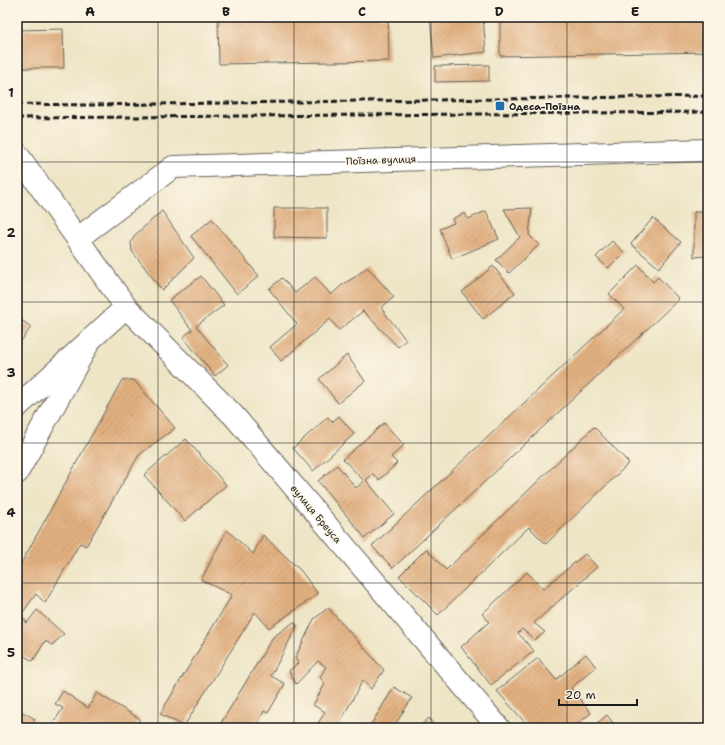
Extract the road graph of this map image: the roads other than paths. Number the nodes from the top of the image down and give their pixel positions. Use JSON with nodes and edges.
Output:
{"nodes":[{"id":1,"x":708,"y":150,"type":"edge"},
{"id":2,"x":17,"y":154,"type":"edge"},
{"id":3,"x":78,"y":238,"type":"junction"},
{"id":4,"x":126,"y":307,"type":"junction"},
{"id":5,"x":90,"y":340,"type":"junction"},
{"id":6,"x":17,"y":407,"type":"edge"},
{"id":7,"x":17,"y":473,"type":"edge"},
{"id":8,"x":499,"y":728,"type":"edge"}],
"edges":[{"from":1,"to":3,"type":"street","name":"Поїзна вулиця"},
{"from":2,"to":3,"type":"street","name":"вулиця Бреуса"},
{"from":3,"to":4,"type":"street","name":"вулиця Бреуса"},
{"from":4,"to":5,"type":"street"},
{"from":4,"to":8,"type":"street","name":"вулиця Бреуса"},
{"from":5,"to":6,"type":"street"},
{"from":5,"to":7,"type":"street"}]}
